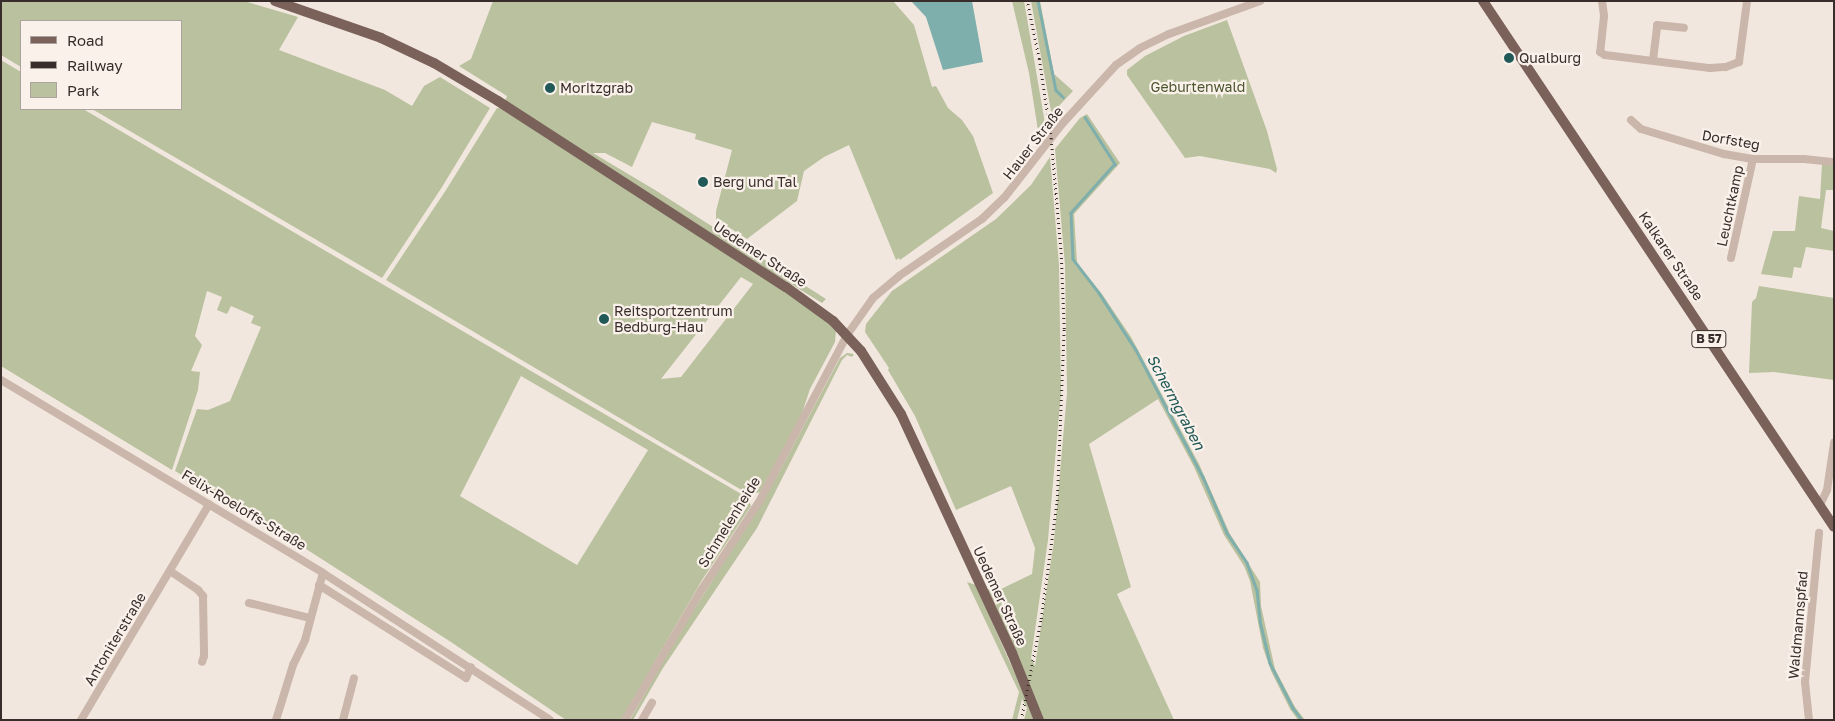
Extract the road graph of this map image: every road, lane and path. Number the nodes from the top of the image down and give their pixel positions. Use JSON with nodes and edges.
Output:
{"nodes":[{"id":1,"x":276,"y":1,"type":"edge"},
{"id":2,"x":1260,"y":1,"type":"edge"},
{"id":3,"x":1483,"y":1,"type":"edge"},
{"id":4,"x":1602,"y":1,"type":"edge"},
{"id":5,"x":1747,"y":1,"type":"edge"},
{"id":6,"x":1684,"y":28,"type":"dead end"},
{"id":7,"x":1653,"y":60,"type":"junction"},
{"id":8,"x":1631,"y":120,"type":"dead end"},
{"id":9,"x":1753,"y":159,"type":"junction"},
{"id":10,"x":1834,"y":162,"type":"edge"},
{"id":11,"x":1732,"y":258,"type":"dead end"},
{"id":12,"x":847,"y":335,"type":"junction"},
{"id":13,"x":1,"y":380,"type":"edge"},
{"id":14,"x":1834,"y":443,"type":"edge"},
{"id":15,"x":209,"y":504,"type":"junction"},
{"id":16,"x":1820,"y":506,"type":"junction"},
{"id":17,"x":1834,"y":527,"type":"edge"},
{"id":18,"x":1818,"y":533,"type":"dead end"},
{"id":19,"x":170,"y":571,"type":"junction"},
{"id":20,"x":323,"y":573,"type":"junction"},
{"id":21,"x":319,"y":585,"type":"junction"},
{"id":22,"x":248,"y":604,"type":"dead end"},
{"id":23,"x":310,"y":618,"type":"junction"},
{"id":24,"x":202,"y":662,"type":"dead end"},
{"id":25,"x":471,"y":667,"type":"junction"},
{"id":26,"x":354,"y":678,"type":"dead end"},
{"id":27,"x":652,"y":703,"type":"dead end"},
{"id":28,"x":81,"y":720,"type":"edge"},
{"id":29,"x":276,"y":720,"type":"edge"},
{"id":30,"x":343,"y":720,"type":"edge"},
{"id":31,"x":550,"y":720,"type":"edge"},
{"id":32,"x":625,"y":720,"type":"edge"},
{"id":33,"x":642,"y":720,"type":"edge"},
{"id":34,"x":1039,"y":720,"type":"edge"},
{"id":35,"x":1809,"y":720,"type":"edge"}],
"edges":[{"from":1,"to":12,"type":"main road","name":"Uedemer Straße"},
{"from":2,"to":12,"type":"street","name":"Hauer Straße"},
{"from":3,"to":16,"type":"main road","name":"Kalkarer Straße","number":"B 57"},
{"from":4,"to":7,"type":"street"},
{"from":5,"to":7,"type":"street"},
{"from":6,"to":7,"type":"street"},
{"from":8,"to":9,"type":"street","name":"Dorfsteg"},
{"from":9,"to":10,"type":"street","name":"Dorfsteg"},
{"from":9,"to":11,"type":"street","name":"Leuchtkamp"},
{"from":12,"to":32,"type":"street","name":"Schmelenheide"},
{"from":12,"to":34,"type":"main road","name":"Uedemer Straße"},
{"from":13,"to":15,"type":"street","name":"Felix-Roeloffs-Straße"},
{"from":14,"to":16,"type":"street"},
{"from":15,"to":19,"type":"street","name":"Antoniterstraße"},
{"from":15,"to":20,"type":"street","name":"Felix-Roeloffs-Straße"},
{"from":16,"to":17,"type":"main road","name":"Kalkarer Straße","number":"B 57"},
{"from":18,"to":35,"type":"street","name":"Waldmannspfad"},
{"from":19,"to":24,"type":"street"},
{"from":19,"to":28,"type":"street","name":"Antoniterstraße"},
{"from":20,"to":21,"type":"street"},
{"from":20,"to":25,"type":"street","name":"Felix-Roeloffs-Straße"},
{"from":21,"to":23,"type":"street"},
{"from":21,"to":25,"type":"street"},
{"from":22,"to":23,"type":"street"},
{"from":23,"to":29,"type":"street"},
{"from":25,"to":31,"type":"street","name":"Felix-Roeloffs-Straße"},
{"from":26,"to":30,"type":"street"},
{"from":27,"to":33,"type":"street"}]}
